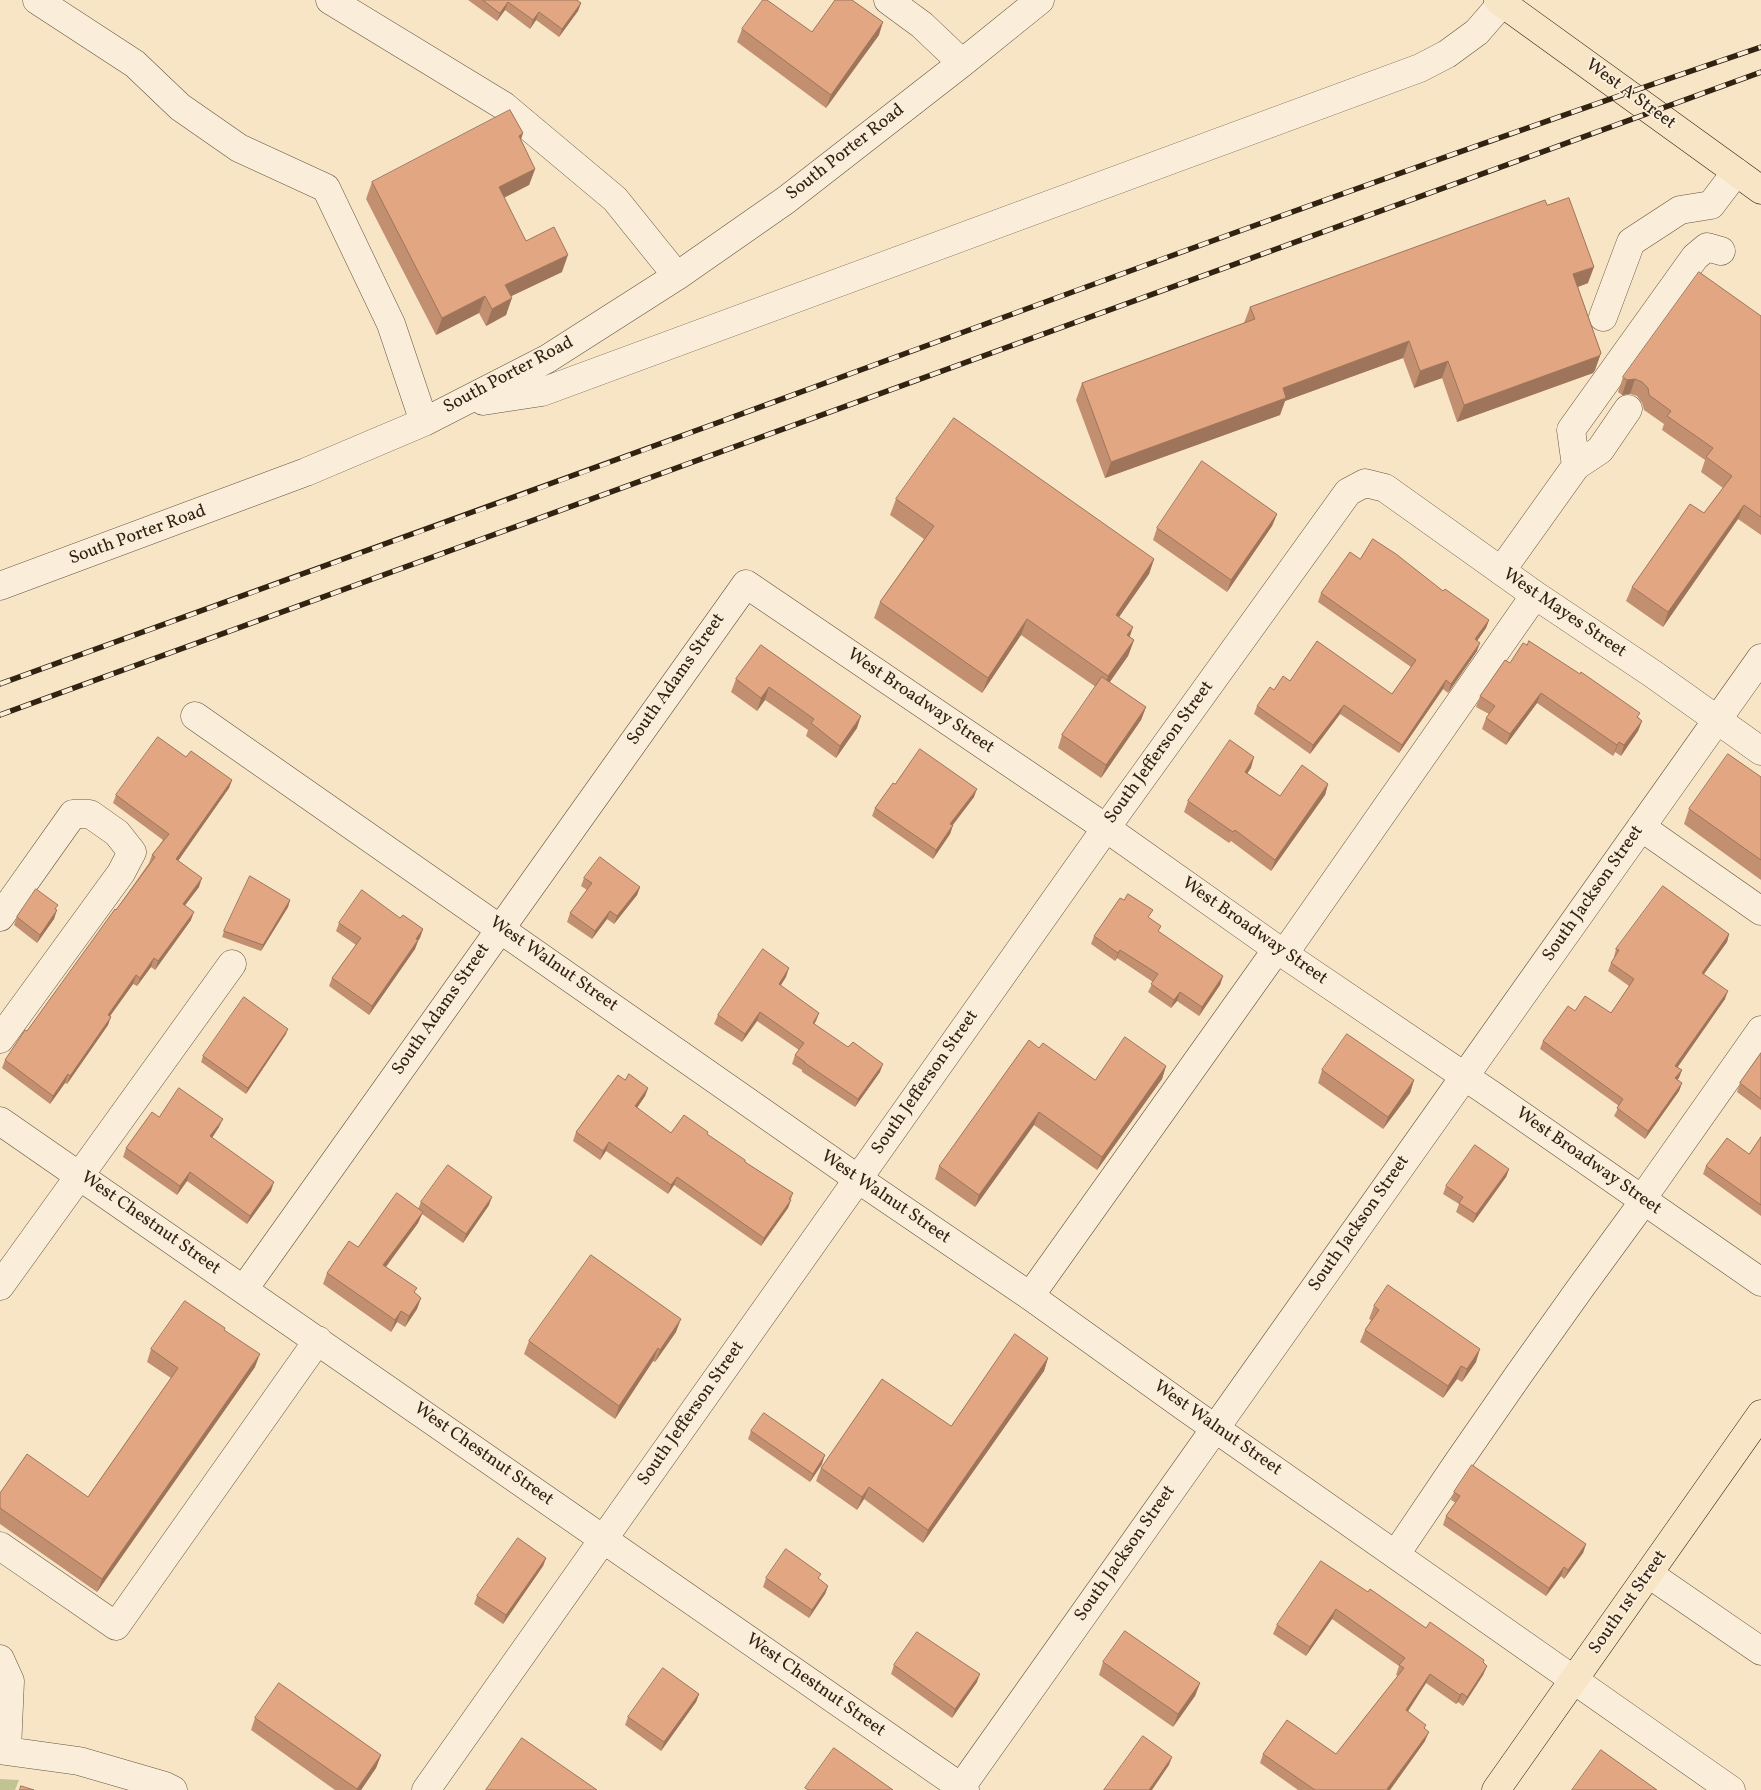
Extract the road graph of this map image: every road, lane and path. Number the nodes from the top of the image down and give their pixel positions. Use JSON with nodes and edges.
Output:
{"nodes":[{"id":1,"x":37,"y":0,"type":"edge"},
{"id":2,"x":330,"y":0,"type":"edge"},
{"id":3,"x":888,"y":0,"type":"edge"},
{"id":4,"x":1040,"y":0,"type":"edge"},
{"id":5,"x":1500,"y":2,"type":"edge"},
{"id":6,"x":962,"y":63,"type":"junction"},
{"id":7,"x":1736,"y":172,"type":"junction"},
{"id":8,"x":1761,"y":190,"type":"edge"},
{"id":9,"x":1721,"y":251,"type":"dead end"},
{"id":10,"x":678,"y":276,"type":"junction"},
{"id":11,"x":1603,"y":317,"type":"dead end"},
{"id":12,"x":460,"y":404,"type":"junction"},
{"id":13,"x":1628,"y":409,"type":"dead end"},
{"id":14,"x":424,"y":422,"type":"junction"},
{"id":15,"x":1575,"y":455,"type":"junction"},
{"id":16,"x":1365,"y":483,"type":"joint"},
{"id":17,"x":1501,"y":571,"type":"junction"},
{"id":18,"x":746,"y":584,"type":"joint"},
{"id":19,"x":0,"y":586,"type":"edge"},
{"id":20,"x":1535,"y":595,"type":"junction"},
{"id":21,"x":1761,"y":658,"type":"edge"},
{"id":22,"x":195,"y":716,"type":"dead end"},
{"id":23,"x":1718,"y":719,"type":"junction"},
{"id":24,"x":1761,"y":751,"type":"edge"},
{"id":25,"x":1641,"y":827,"type":"junction"},
{"id":26,"x":1106,"y":828,"type":"junction"},
{"id":27,"x":1761,"y":911,"type":"edge"},
{"id":28,"x":0,"y":917,"type":"edge"},
{"id":29,"x":500,"y":928,"type":"junction"},
{"id":30,"x":1280,"y":951,"type":"junction"},
{"id":31,"x":232,"y":964,"type":"dead end"},
{"id":32,"x":1761,"y":1030,"type":"edge"},
{"id":33,"x":0,"y":1039,"type":"edge"},
{"id":34,"x":1465,"y":1077,"type":"junction"},
{"id":35,"x":0,"y":1120,"type":"edge"},
{"id":36,"x":79,"y":1175,"type":"junction"},
{"id":37,"x":858,"y":1180,"type":"junction"},
{"id":38,"x":1643,"y":1200,"type":"junction"},
{"id":39,"x":1761,"y":1282,"type":"edge"},
{"id":40,"x":0,"y":1286,"type":"edge"},
{"id":41,"x":244,"y":1289,"type":"junction"},
{"id":42,"x":1030,"y":1296,"type":"junction"},
{"id":43,"x":318,"y":1340,"type":"junction"},
{"id":44,"x":1761,"y":1414,"type":"edge"},
{"id":45,"x":1216,"y":1429,"type":"junction"},
{"id":46,"x":605,"y":1538,"type":"junction"},
{"id":47,"x":0,"y":1546,"type":"edge"},
{"id":48,"x":1396,"y":1554,"type":"junction"},
{"id":49,"x":1649,"y":1574,"type":"junction"},
{"id":50,"x":1761,"y":1651,"type":"edge"},
{"id":51,"x":0,"y":1659,"type":"edge"},
{"id":52,"x":1574,"y":1680,"type":"junction"},
{"id":53,"x":4,"y":1750,"type":"edge"},
{"id":54,"x":962,"y":1789,"type":"edge"},
{"id":55,"x":173,"y":1790,"type":"edge"},
{"id":56,"x":426,"y":1790,"type":"edge"},
{"id":57,"x":1496,"y":1790,"type":"edge"},
{"id":58,"x":1731,"y":1790,"type":"edge"}],
"edges":[{"from":1,"to":14,"type":"street"},
{"from":2,"to":10,"type":"street"},
{"from":3,"to":6,"type":"street"},
{"from":4,"to":6,"type":"street","name":"South Porter Road"},
{"from":5,"to":7,"type":"main road","name":"West A Street"},
{"from":5,"to":12,"type":"street"},
{"from":6,"to":10,"type":"street","name":"South Porter Road"},
{"from":7,"to":8,"type":"main road","name":"West A Street"},
{"from":7,"to":11,"type":"street"},
{"from":9,"to":15,"type":"street"},
{"from":10,"to":12,"type":"street","name":"South Porter Road"},
{"from":12,"to":14,"type":"street","name":"South Porter Road"},
{"from":13,"to":15,"type":"street"},
{"from":14,"to":19,"type":"street","name":"South Porter Road"},
{"from":15,"to":17,"type":"street"},
{"from":16,"to":17,"type":"street","name":"West Mayes Street"},
{"from":16,"to":26,"type":"street","name":"South Jefferson Street"},
{"from":17,"to":20,"type":"street","name":"West Mayes Street"},
{"from":18,"to":26,"type":"street","name":"West Broadway Street"},
{"from":18,"to":29,"type":"street","name":"South Adams Street"},
{"from":20,"to":23,"type":"street","name":"West Mayes Street"},
{"from":20,"to":30,"type":"street"},
{"from":21,"to":23,"type":"street","name":"South Jackson Street"},
{"from":22,"to":29,"type":"street","name":"West Walnut Street"},
{"from":23,"to":24,"type":"street","name":"West Mayes Street"},
{"from":23,"to":25,"type":"street","name":"South Jackson Street"},
{"from":25,"to":27,"type":"street"},
{"from":25,"to":34,"type":"street","name":"South Jackson Street"},
{"from":26,"to":30,"type":"street","name":"West Broadway Street"},
{"from":26,"to":37,"type":"street","name":"South Jefferson Street"},
{"from":28,"to":33,"type":"street"},
{"from":29,"to":37,"type":"street","name":"West Walnut Street"},
{"from":29,"to":41,"type":"street","name":"South Adams Street"},
{"from":30,"to":34,"type":"street","name":"West Broadway Street"},
{"from":30,"to":42,"type":"street"},
{"from":31,"to":36,"type":"street"},
{"from":32,"to":38,"type":"street"},
{"from":34,"to":38,"type":"street","name":"West Broadway Street"},
{"from":34,"to":45,"type":"street","name":"South Jackson Street"},
{"from":35,"to":36,"type":"street","name":"West Chestnut Street"},
{"from":36,"to":40,"type":"street"},
{"from":36,"to":41,"type":"street","name":"West Chestnut Street"},
{"from":37,"to":42,"type":"street","name":"West Walnut Street"},
{"from":37,"to":46,"type":"street","name":"South Jefferson Street"},
{"from":38,"to":39,"type":"street","name":"West Broadway Street"},
{"from":38,"to":48,"type":"street"},
{"from":41,"to":43,"type":"street","name":"West Chestnut Street"},
{"from":42,"to":45,"type":"street","name":"West Walnut Street"},
{"from":43,"to":46,"type":"street","name":"West Chestnut Street"},
{"from":43,"to":47,"type":"street"},
{"from":44,"to":49,"type":"main road","name":"South 1st Street"},
{"from":45,"to":48,"type":"street","name":"West Walnut Street"},
{"from":45,"to":54,"type":"street","name":"South Jackson Street"},
{"from":46,"to":54,"type":"street","name":"West Chestnut Street"},
{"from":46,"to":56,"type":"street","name":"South Jefferson Street"},
{"from":48,"to":52,"type":"street","name":"West Walnut Street"},
{"from":49,"to":50,"type":"street"},
{"from":49,"to":52,"type":"main road","name":"South 1st Street"},
{"from":51,"to":53,"type":"street"},
{"from":52,"to":57,"type":"main road","name":"South 1st Street"},
{"from":52,"to":58,"type":"street","name":"West Walnut Street"},
{"from":53,"to":55,"type":"street"}]}
